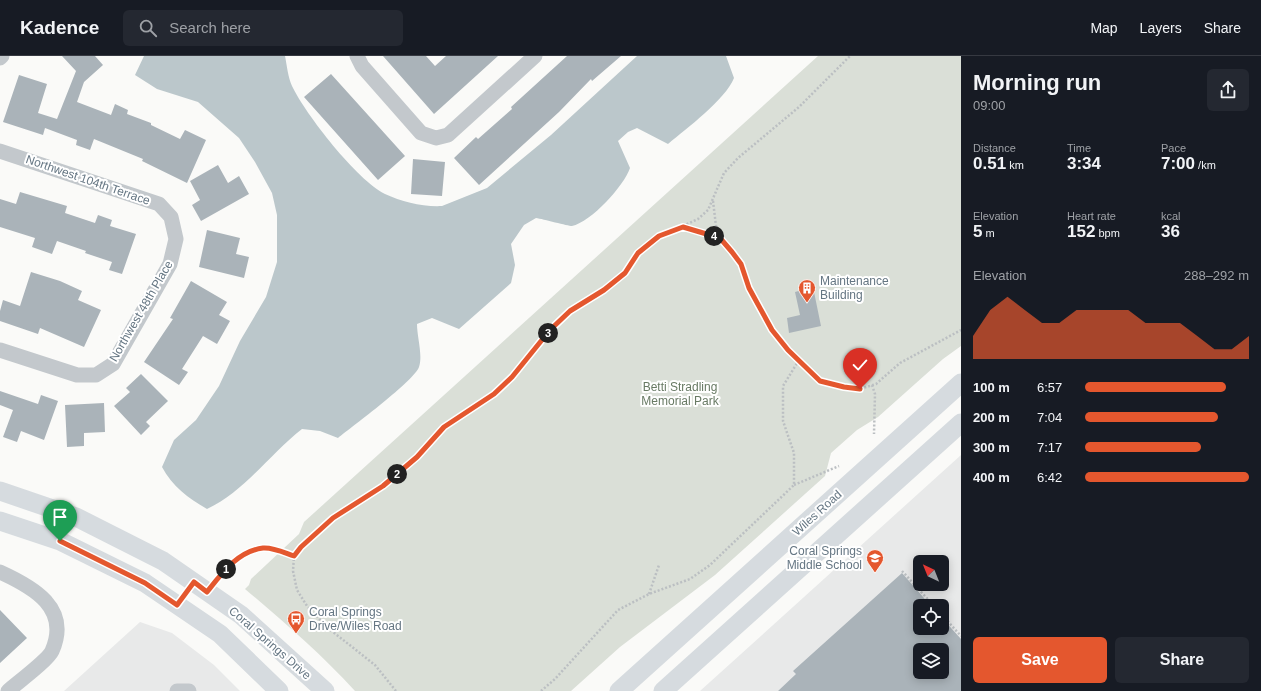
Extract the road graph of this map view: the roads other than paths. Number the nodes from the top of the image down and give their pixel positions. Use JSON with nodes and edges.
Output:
{"nodes":[{"id":1,"x":2,"y":56,"type":"edge"},
{"id":2,"x":358,"y":56,"type":"edge"},
{"id":3,"x":535,"y":56,"type":"edge"},
{"id":4,"x":0,"y":58,"type":"edge"},
{"id":5,"x":0,"y":151,"type":"edge"},
{"id":6,"x":171,"y":217,"type":"joint"},
{"id":7,"x":0,"y":350,"type":"edge"},
{"id":8,"x":961,"y":383,"type":"edge"},
{"id":9,"x":961,"y":423,"type":"edge"},
{"id":10,"x":874,"y":461,"type":"junction"},
{"id":11,"x":855,"y":478,"type":"junction"},
{"id":12,"x":888,"y":489,"type":"junction"},
{"id":13,"x":0,"y":491,"type":"edge"},
{"id":14,"x":867,"y":508,"type":"junction"},
{"id":15,"x":0,"y":521,"type":"edge"},
{"id":16,"x":0,"y":572,"type":"edge"},
{"id":17,"x":200,"y":587,"type":"junction"},
{"id":18,"x":177,"y":605,"type":"junction"},
{"id":19,"x":8,"y":691,"type":"edge"},
{"id":20,"x":279,"y":691,"type":"edge"},
{"id":21,"x":325,"y":691,"type":"edge"},
{"id":22,"x":619,"y":691,"type":"edge"},
{"id":23,"x":663,"y":691,"type":"edge"}],
"edges":[{"from":1,"to":4,"type":"street"},
{"from":2,"to":3,"type":"street"},
{"from":5,"to":6,"type":"street","name":"Northwest 104th Terrace"},
{"from":6,"to":7,"type":"street","name":"Northwest 48th Place"},
{"from":8,"to":10,"type":"main road","name":"Wiles Road"},
{"from":9,"to":12,"type":"main road"},
{"from":10,"to":11,"type":"main road","name":"Wiles Road"},
{"from":10,"to":12,"type":"main road"},
{"from":11,"to":14,"type":"main road"},
{"from":11,"to":22,"type":"main road","name":"Wiles Road"},
{"from":12,"to":14,"type":"main road"},
{"from":13,"to":17,"type":"main road","name":"Coral Springs Drive"},
{"from":14,"to":23,"type":"main road"},
{"from":15,"to":18,"type":"main road"},
{"from":16,"to":19,"type":"street"},
{"from":17,"to":18,"type":"main road"},
{"from":17,"to":21,"type":"main road","name":"Coral Springs Drive"},
{"from":18,"to":20,"type":"main road"}]}
